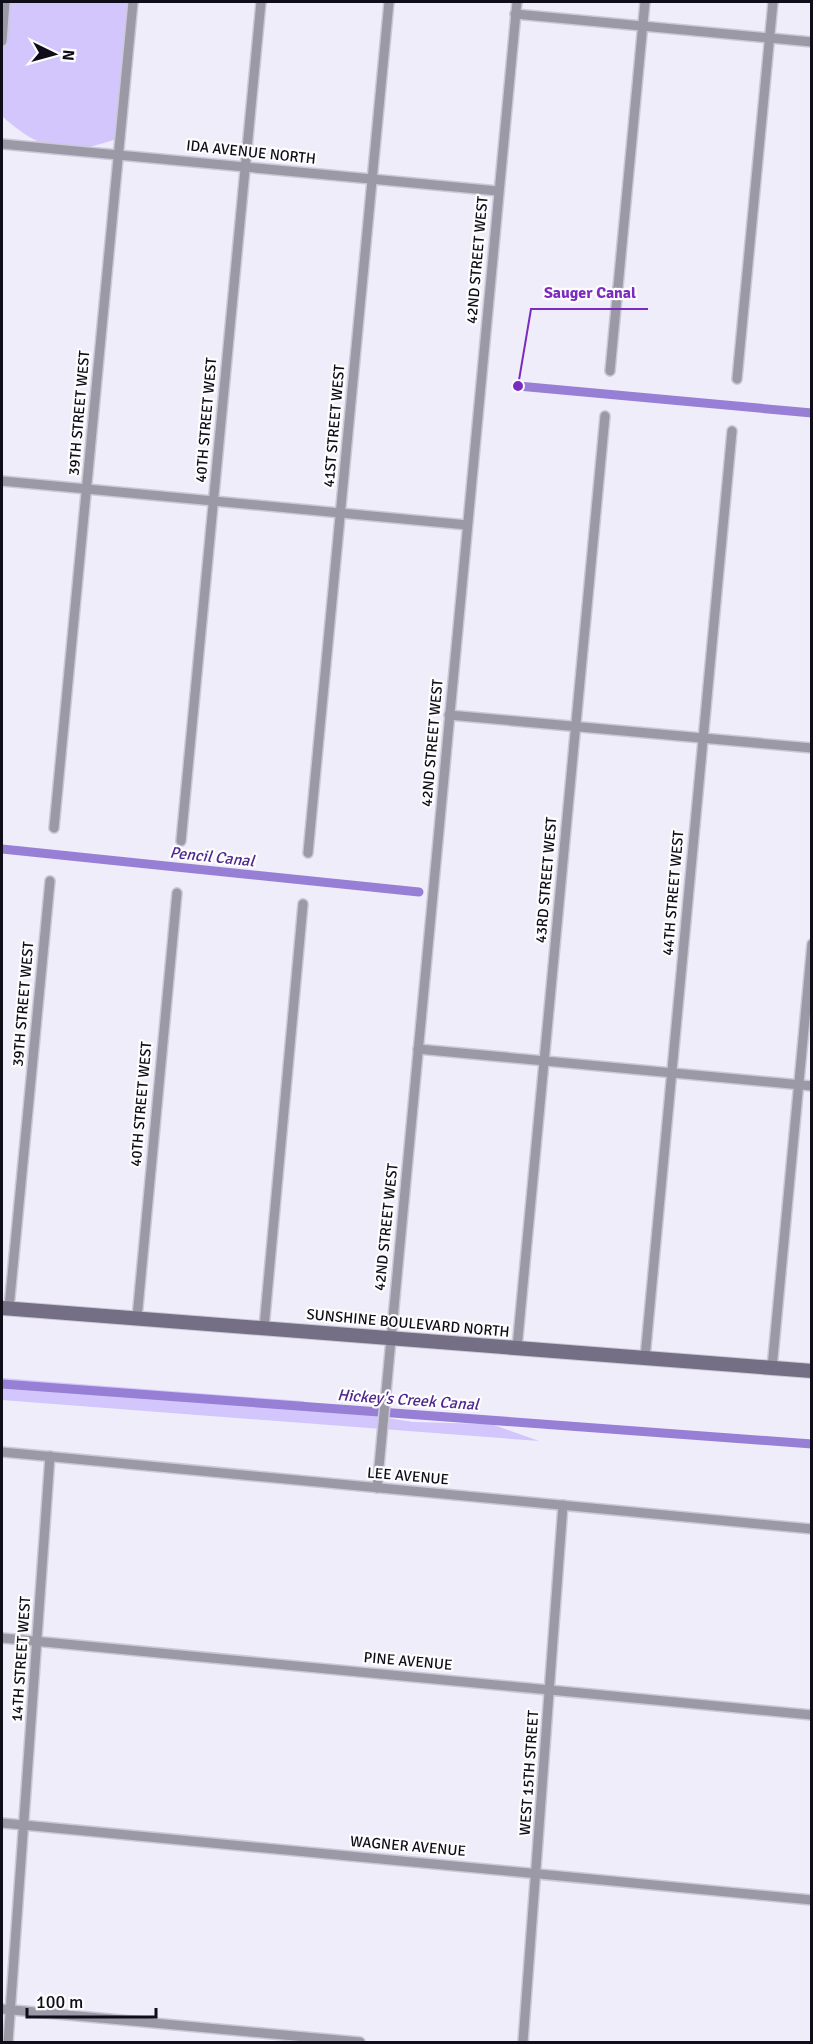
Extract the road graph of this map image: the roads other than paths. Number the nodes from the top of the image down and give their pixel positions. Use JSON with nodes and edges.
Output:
{"nodes":[{"id":1,"x":133,"y":2,"type":"edge"},
{"id":2,"x":261,"y":2,"type":"edge"},
{"id":3,"x":389,"y":2,"type":"edge"},
{"id":4,"x":517,"y":2,"type":"edge"},
{"id":5,"x":645,"y":2,"type":"edge"},
{"id":6,"x":773,"y":2,"type":"edge"},
{"id":7,"x":4,"y":6,"type":"edge"},
{"id":8,"x":515,"y":14,"type":"junction"},
{"id":9,"x":642,"y":26,"type":"junction"},
{"id":10,"x":769,"y":38,"type":"junction"},
{"id":11,"x":2,"y":41,"type":"edge"},
{"id":12,"x":812,"y":42,"type":"edge"},
{"id":13,"x":2,"y":144,"type":"edge"},
{"id":14,"x":118,"y":154,"type":"junction"},
{"id":15,"x":245,"y":167,"type":"junction"},
{"id":16,"x":372,"y":179,"type":"junction"},
{"id":17,"x":498,"y":191,"type":"junction"},
{"id":18,"x":610,"y":370,"type":"dead end"},
{"id":19,"x":737,"y":379,"type":"dead end"},
{"id":20,"x":605,"y":416,"type":"dead end"},
{"id":21,"x":732,"y":431,"type":"dead end"},
{"id":22,"x":2,"y":481,"type":"edge"},
{"id":23,"x":88,"y":490,"type":"junction"},
{"id":24,"x":214,"y":501,"type":"junction"},
{"id":25,"x":341,"y":513,"type":"junction"},
{"id":26,"x":467,"y":525,"type":"junction"},
{"id":27,"x":449,"y":715,"type":"junction"},
{"id":28,"x":576,"y":726,"type":"junction"},
{"id":29,"x":703,"y":738,"type":"junction"},
{"id":30,"x":812,"y":748,"type":"edge"},
{"id":31,"x":54,"y":828,"type":"dead end"},
{"id":32,"x":181,"y":841,"type":"dead end"},
{"id":33,"x":308,"y":853,"type":"dead end"},
{"id":34,"x":50,"y":881,"type":"dead end"},
{"id":35,"x":177,"y":893,"type":"dead end"},
{"id":36,"x":303,"y":904,"type":"dead end"},
{"id":37,"x":812,"y":944,"type":"edge"},
{"id":38,"x":418,"y":1049,"type":"junction"},
{"id":39,"x":545,"y":1061,"type":"junction"},
{"id":40,"x":671,"y":1072,"type":"junction"},
{"id":41,"x":798,"y":1084,"type":"junction"},
{"id":42,"x":812,"y":1086,"type":"edge"},
{"id":43,"x":5,"y":1308,"type":"edge"},
{"id":44,"x":136,"y":1318,"type":"junction"},
{"id":45,"x":264,"y":1328,"type":"junction"},
{"id":46,"x":390,"y":1338,"type":"junction"},
{"id":47,"x":518,"y":1348,"type":"junction"},
{"id":48,"x":645,"y":1358,"type":"junction"},
{"id":49,"x":772,"y":1368,"type":"junction"},
{"id":50,"x":812,"y":1371,"type":"edge"},
{"id":51,"x":2,"y":1452,"type":"edge"},
{"id":52,"x":50,"y":1456,"type":"junction"},
{"id":53,"x":377,"y":1488,"type":"junction"},
{"id":54,"x":563,"y":1505,"type":"junction"},
{"id":55,"x":812,"y":1529,"type":"edge"},
{"id":56,"x":2,"y":1638,"type":"edge"},
{"id":57,"x":37,"y":1641,"type":"junction"},
{"id":58,"x":550,"y":1690,"type":"junction"},
{"id":59,"x":812,"y":1715,"type":"edge"},
{"id":60,"x":2,"y":1823,"type":"edge"},
{"id":61,"x":24,"y":1825,"type":"junction"},
{"id":62,"x":536,"y":1874,"type":"junction"},
{"id":63,"x":812,"y":1900,"type":"edge"},
{"id":64,"x":6,"y":2009,"type":"edge"},
{"id":65,"x":8,"y":2043,"type":"edge"},
{"id":66,"x":360,"y":2043,"type":"edge"},
{"id":67,"x":523,"y":2043,"type":"edge"}],
"edges":[{"from":1,"to":14,"type":"street","name":"39TH STREET WEST"},
{"from":2,"to":15,"type":"street","name":"40TH STREET WEST"},
{"from":3,"to":16,"type":"street","name":"41ST STREET WEST"},
{"from":4,"to":8,"type":"street","name":"42ND STREET WEST"},
{"from":5,"to":9,"type":"street"},
{"from":6,"to":10,"type":"street"},
{"from":7,"to":11,"type":"street"},
{"from":8,"to":9,"type":"street"},
{"from":8,"to":17,"type":"street","name":"42ND STREET WEST"},
{"from":9,"to":10,"type":"street"},
{"from":9,"to":18,"type":"street"},
{"from":10,"to":12,"type":"street"},
{"from":10,"to":19,"type":"street"},
{"from":13,"to":14,"type":"street","name":"IDA AVENUE NORTH"},
{"from":14,"to":15,"type":"street","name":"IDA AVENUE NORTH"},
{"from":14,"to":23,"type":"street","name":"39TH STREET WEST"},
{"from":15,"to":16,"type":"street","name":"IDA AVENUE NORTH"},
{"from":15,"to":24,"type":"street","name":"40TH STREET WEST"},
{"from":16,"to":17,"type":"street","name":"IDA AVENUE NORTH"},
{"from":16,"to":25,"type":"street","name":"41ST STREET WEST"},
{"from":17,"to":26,"type":"street","name":"42ND STREET WEST"},
{"from":20,"to":28,"type":"street","name":"43RD STREET WEST"},
{"from":21,"to":29,"type":"street","name":"44TH STREET WEST"},
{"from":22,"to":23,"type":"street"},
{"from":23,"to":24,"type":"street"},
{"from":23,"to":31,"type":"street","name":"39TH STREET WEST"},
{"from":24,"to":25,"type":"street"},
{"from":24,"to":32,"type":"street","name":"40TH STREET WEST"},
{"from":25,"to":26,"type":"street"},
{"from":25,"to":33,"type":"street","name":"41ST STREET WEST"},
{"from":26,"to":27,"type":"street","name":"42ND STREET WEST"},
{"from":27,"to":28,"type":"street"},
{"from":27,"to":38,"type":"street","name":"42ND STREET WEST"},
{"from":28,"to":29,"type":"street"},
{"from":28,"to":39,"type":"street","name":"43RD STREET WEST"},
{"from":29,"to":30,"type":"street"},
{"from":29,"to":40,"type":"street","name":"44TH STREET WEST"},
{"from":34,"to":43,"type":"street","name":"39TH STREET WEST"},
{"from":35,"to":44,"type":"street","name":"40TH STREET WEST"},
{"from":36,"to":45,"type":"street"},
{"from":37,"to":41,"type":"street"},
{"from":38,"to":39,"type":"street"},
{"from":38,"to":46,"type":"street","name":"42ND STREET WEST"},
{"from":39,"to":40,"type":"street"},
{"from":39,"to":47,"type":"street","name":"43RD STREET WEST"},
{"from":40,"to":41,"type":"street"},
{"from":40,"to":48,"type":"street","name":"44TH STREET WEST"},
{"from":41,"to":42,"type":"street"},
{"from":41,"to":49,"type":"street"},
{"from":43,"to":44,"type":"street","name":"SUNSHINE BOULEVARD NORTH"},
{"from":44,"to":45,"type":"street","name":"SUNSHINE BOULEVARD NORTH"},
{"from":45,"to":46,"type":"street","name":"SUNSHINE BOULEVARD NORTH"},
{"from":46,"to":47,"type":"street","name":"SUNSHINE BOULEVARD NORTH"},
{"from":46,"to":53,"type":"street","name":"42ND STREET WEST"},
{"from":47,"to":48,"type":"street","name":"SUNSHINE BOULEVARD NORTH"},
{"from":48,"to":49,"type":"street","name":"SUNSHINE BOULEVARD NORTH"},
{"from":49,"to":50,"type":"street","name":"SUNSHINE BOULEVARD NORTH"},
{"from":51,"to":52,"type":"street","name":"LEE AVENUE"},
{"from":52,"to":53,"type":"street","name":"LEE AVENUE"},
{"from":52,"to":57,"type":"street","name":"14TH STREET WEST"},
{"from":53,"to":54,"type":"street","name":"LEE AVENUE"},
{"from":54,"to":55,"type":"street","name":"LEE AVENUE"},
{"from":54,"to":58,"type":"street","name":"WEST 15TH STREET"},
{"from":56,"to":57,"type":"street","name":"PINE AVENUE"},
{"from":57,"to":58,"type":"street","name":"PINE AVENUE"},
{"from":57,"to":61,"type":"street","name":"14TH STREET WEST"},
{"from":58,"to":59,"type":"street","name":"PINE AVENUE"},
{"from":58,"to":62,"type":"street","name":"WEST 15TH STREET"},
{"from":60,"to":61,"type":"street","name":"WAGNER AVENUE"},
{"from":61,"to":62,"type":"street","name":"WAGNER AVENUE"},
{"from":61,"to":64,"type":"street","name":"14TH STREET WEST"},
{"from":62,"to":63,"type":"street","name":"WAGNER AVENUE"},
{"from":62,"to":67,"type":"street","name":"WEST 15TH STREET"},
{"from":64,"to":65,"type":"street","name":"14TH STREET WEST"},
{"from":64,"to":66,"type":"street"}]}
